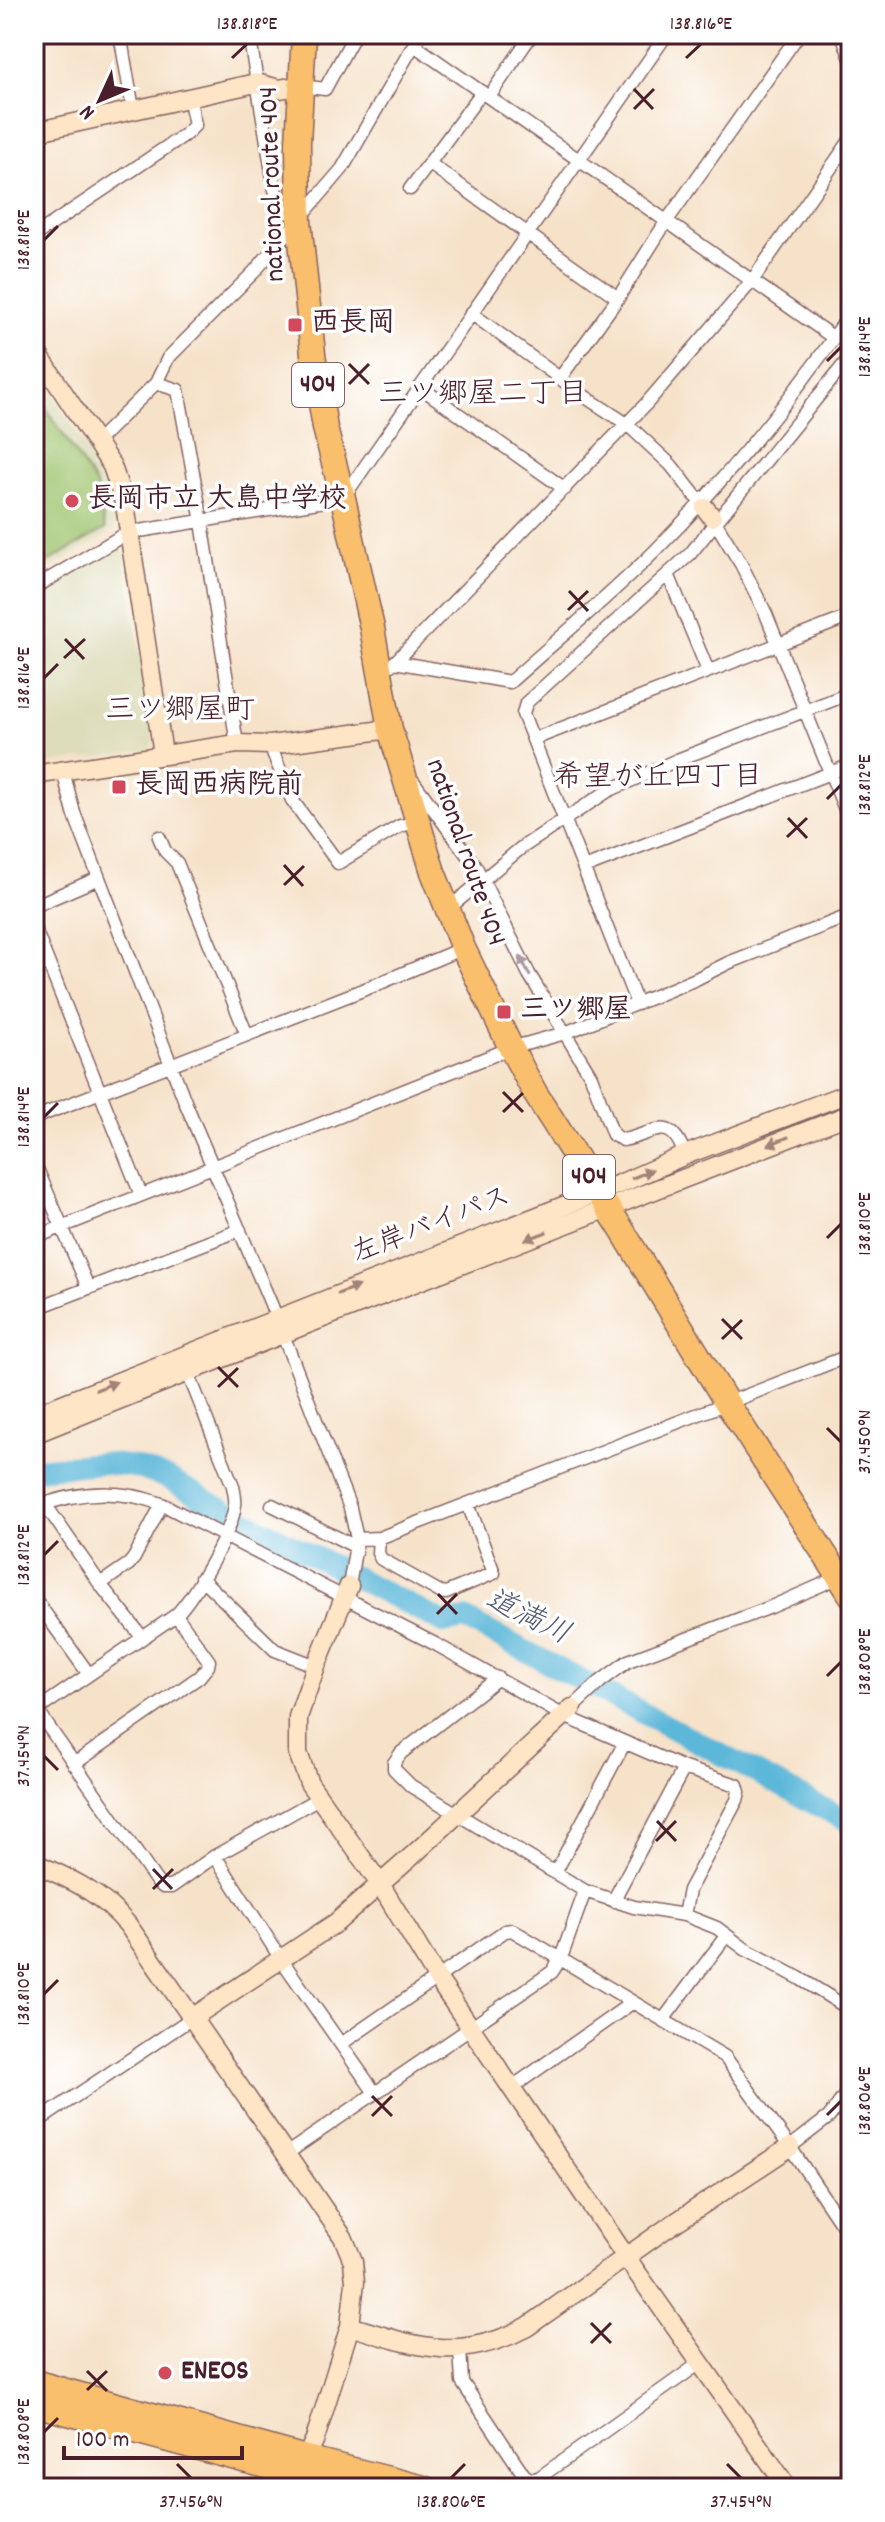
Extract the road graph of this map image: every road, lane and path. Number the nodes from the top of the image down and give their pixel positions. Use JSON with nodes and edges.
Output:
{"nodes":[{"id":1,"x":120,"y":34,"type":"edge"},
{"id":2,"x":249,"y":34,"type":"edge"},
{"id":3,"x":304,"y":34,"type":"edge"},
{"id":4,"x":355,"y":34,"type":"edge"},
{"id":5,"x":532,"y":34,"type":"edge"},
{"id":6,"x":667,"y":34,"type":"edge"},
{"id":7,"x":799,"y":34,"type":"edge"},
{"id":8,"x":842,"y":34,"type":"edge"},
{"id":9,"x":417,"y":39,"type":"edge"},
{"id":10,"x":851,"y":59,"type":"edge"},
{"id":11,"x":256,"y":83,"type":"junction"},
{"id":12,"x":300,"y":86,"type":"junction"},
{"id":13,"x":486,"y":94,"type":"junction"},
{"id":14,"x":189,"y":96,"type":"junction"},
{"id":15,"x":133,"y":109,"type":"junction"},
{"id":16,"x":34,"y":132,"type":"edge"},
{"id":17,"x":851,"y":139,"type":"edge"},
{"id":18,"x":579,"y":159,"type":"junction"},
{"id":19,"x":430,"y":164,"type":"junction"},
{"id":20,"x":410,"y":189,"type":"dead end"},
{"id":21,"x":299,"y":221,"type":"junction"},
{"id":22,"x":666,"y":222,"type":"junction"},
{"id":23,"x":527,"y":233,"type":"junction"},
{"id":24,"x":34,"y":236,"type":"edge"},
{"id":25,"x":752,"y":281,"type":"junction"},
{"id":26,"x":618,"y":298,"type":"junction"},
{"id":27,"x":471,"y":313,"type":"junction"},
{"id":28,"x":851,"y":313,"type":"edge"},
{"id":29,"x":834,"y":338,"type":"junction"},
{"id":30,"x":34,"y":348,"type":"edge"},
{"id":31,"x":851,"y":356,"type":"edge"},
{"id":32,"x":41,"y":376,"type":"edge"},
{"id":33,"x":560,"y":378,"type":"junction"},
{"id":34,"x":156,"y":383,"type":"junction"},
{"id":35,"x":420,"y":387,"type":"junction"},
{"id":36,"x":627,"y":424,"type":"junction"},
{"id":37,"x":96,"y":442,"type":"junction"},
{"id":38,"x":565,"y":489,"type":"junction"},
{"id":39,"x":343,"y":498,"type":"junction"},
{"id":40,"x":709,"y":513,"type":"junction"},
{"id":41,"x":202,"y":522,"type":"junction"},
{"id":42,"x":127,"y":533,"type":"junction"},
{"id":43,"x":668,"y":574,"type":"junction"},
{"id":44,"x":34,"y":588,"type":"edge"},
{"id":45,"x":851,"y":616,"type":"edge"},
{"id":46,"x":778,"y":644,"type":"junction"},
{"id":47,"x":387,"y":667,"type":"junction"},
{"id":48,"x":708,"y":671,"type":"junction"},
{"id":49,"x":851,"y":693,"type":"edge"},
{"id":50,"x":805,"y":710,"type":"junction"},
{"id":51,"x":390,"y":729,"type":"junction"},
{"id":52,"x":534,"y":739,"type":"junction"},
{"id":53,"x":237,"y":744,"type":"junction"},
{"id":54,"x":270,"y":745,"type":"junction"},
{"id":55,"x":163,"y":754,"type":"junction"},
{"id":56,"x":851,"y":765,"type":"edge"},
{"id":57,"x":402,"y":766,"type":"junction"},
{"id":58,"x":63,"y":771,"type":"junction"},
{"id":59,"x":830,"y":773,"type":"junction"},
{"id":60,"x":34,"y":775,"type":"edge"},
{"id":61,"x":564,"y":818,"type":"junction"},
{"id":62,"x":418,"y":822,"type":"junction"},
{"id":63,"x":851,"y":824,"type":"edge"},
{"id":64,"x":159,"y":837,"type":"dead end"},
{"id":65,"x":584,"y":868,"type":"junction"},
{"id":66,"x":99,"y":878,"type":"junction"},
{"id":67,"x":483,"y":878,"type":"junction"},
{"id":68,"x":34,"y":906,"type":"edge"},
{"id":69,"x":448,"y":909,"type":"junction"},
{"id":70,"x":851,"y":915,"type":"edge"},
{"id":71,"x":34,"y":927,"type":"edge"},
{"id":72,"x":463,"y":948,"type":"junction"},
{"id":73,"x":637,"y":1004,"type":"junction"},
{"id":74,"x":565,"y":1033,"type":"junction"},
{"id":75,"x":247,"y":1035,"type":"junction"},
{"id":76,"x":511,"y":1048,"type":"junction"},
{"id":77,"x":172,"y":1065,"type":"junction"},
{"id":78,"x":100,"y":1092,"type":"junction"},
{"id":79,"x":851,"y":1092,"type":"edge"},
{"id":80,"x":851,"y":1114,"type":"edge"},
{"id":81,"x":34,"y":1118,"type":"edge"},
{"id":82,"x":685,"y":1155,"type":"junction"},
{"id":83,"x":34,"y":1162,"type":"edge"},
{"id":84,"x":214,"y":1167,"type":"junction"},
{"id":85,"x":141,"y":1195,"type":"junction"},
{"id":86,"x":602,"y":1200,"type":"junction"},
{"id":87,"x":62,"y":1228,"type":"junction"},
{"id":88,"x":240,"y":1230,"type":"junction"},
{"id":89,"x":34,"y":1238,"type":"edge"},
{"id":90,"x":88,"y":1287,"type":"junction"},
{"id":91,"x":34,"y":1309,"type":"edge"},
{"id":92,"x":279,"y":1327,"type":"junction"},
{"id":93,"x":851,"y":1355,"type":"edge"},
{"id":94,"x":188,"y":1373,"type":"junction"},
{"id":95,"x":727,"y":1403,"type":"junction"},
{"id":96,"x":34,"y":1415,"type":"edge"},
{"id":97,"x":34,"y":1434,"type":"edge"},
{"id":98,"x":162,"y":1504,"type":"junction"},
{"id":99,"x":468,"y":1504,"type":"junction"},
{"id":100,"x":272,"y":1505,"type":"dead end"},
{"id":101,"x":40,"y":1506,"type":"edge"},
{"id":102,"x":225,"y":1533,"type":"junction"},
{"id":103,"x":379,"y":1538,"type":"junction"},
{"id":104,"x":356,"y":1546,"type":"junction"},
{"id":105,"x":201,"y":1578,"type":"junction"},
{"id":106,"x":847,"y":1581,"type":"edge"},
{"id":107,"x":100,"y":1584,"type":"junction"},
{"id":108,"x":346,"y":1592,"type":"junction"},
{"id":109,"x":34,"y":1598,"type":"edge"},
{"id":110,"x":176,"y":1615,"type":"junction"},
{"id":111,"x":142,"y":1637,"type":"junction"},
{"id":112,"x":316,"y":1666,"type":"junction"},
{"id":113,"x":88,"y":1673,"type":"junction"},
{"id":114,"x":498,"y":1678,"type":"junction"},
{"id":115,"x":35,"y":1708,"type":"edge"},
{"id":116,"x":568,"y":1712,"type":"junction"},
{"id":117,"x":624,"y":1744,"type":"junction"},
{"id":118,"x":74,"y":1764,"type":"junction"},
{"id":119,"x":684,"y":1768,"type":"junction"},
{"id":120,"x":319,"y":1798,"type":"junction"},
{"id":121,"x":457,"y":1814,"type":"junction"},
{"id":122,"x":215,"y":1856,"type":"junction"},
{"id":123,"x":34,"y":1863,"type":"edge"},
{"id":124,"x":555,"y":1873,"type":"junction"},
{"id":125,"x":380,"y":1884,"type":"junction"},
{"id":126,"x":585,"y":1891,"type":"junction"},
{"id":127,"x":613,"y":1901,"type":"junction"},
{"id":128,"x":684,"y":1915,"type":"junction"},
{"id":129,"x":726,"y":1936,"type":"junction"},
{"id":130,"x":561,"y":1958,"type":"junction"},
{"id":131,"x":281,"y":1959,"type":"junction"},
{"id":132,"x":437,"y":1978,"type":"junction"},
{"id":133,"x":633,"y":2002,"type":"junction"},
{"id":134,"x":851,"y":2010,"type":"edge"},
{"id":135,"x":192,"y":2018,"type":"junction"},
{"id":136,"x":663,"y":2020,"type":"junction"},
{"id":137,"x":471,"y":2028,"type":"junction"},
{"id":138,"x":341,"y":2044,"type":"junction"},
{"id":139,"x":851,"y":2087,"type":"edge"},
{"id":140,"x":511,"y":2088,"type":"junction"},
{"id":141,"x":375,"y":2093,"type":"junction"},
{"id":142,"x":34,"y":2124,"type":"edge"},
{"id":143,"x":790,"y":2147,"type":"junction"},
{"id":144,"x":286,"y":2154,"type":"junction"},
{"id":145,"x":851,"y":2238,"type":"edge"},
{"id":146,"x":626,"y":2257,"type":"junction"},
{"id":147,"x":350,"y":2326,"type":"junction"},
{"id":148,"x":460,"y":2349,"type":"junction"},
{"id":149,"x":700,"y":2363,"type":"junction"},
{"id":150,"x":34,"y":2382,"type":"edge"},
{"id":151,"x":34,"y":2404,"type":"edge"},
{"id":152,"x":294,"y":2473,"type":"edge"},
{"id":153,"x":348,"y":2488,"type":"edge"},
{"id":154,"x":424,"y":2488,"type":"edge"},
{"id":155,"x":788,"y":2488,"type":"edge"}],
"edges":[{"from":1,"to":15,"type":"street"},
{"from":2,"to":11,"type":"street"},
{"from":3,"to":12,"type":"highway","name":"national route 404","number":"404"},
{"from":4,"to":12,"type":"street"},
{"from":5,"to":13,"type":"street"},
{"from":6,"to":18,"type":"street"},
{"from":7,"to":22,"type":"street"},
{"from":8,"to":10,"type":"street"},
{"from":9,"to":13,"type":"street"},
{"from":9,"to":21,"type":"street"},
{"from":11,"to":12,"type":"street"},
{"from":11,"to":14,"type":"street"},
{"from":11,"to":21,"type":"street"},
{"from":12,"to":21,"type":"highway","name":"national route 404","number":"404"},
{"from":13,"to":18,"type":"street"},
{"from":13,"to":19,"type":"street"},
{"from":14,"to":15,"type":"street"},
{"from":14,"to":24,"type":"street"},
{"from":15,"to":16,"type":"street"},
{"from":17,"to":25,"type":"street"},
{"from":18,"to":22,"type":"street"},
{"from":18,"to":23,"type":"street"},
{"from":19,"to":20,"type":"street"},
{"from":19,"to":23,"type":"street"},
{"from":21,"to":34,"type":"street"},
{"from":21,"to":39,"type":"highway","name":"national route 404","number":"404"},
{"from":22,"to":25,"type":"street"},
{"from":22,"to":26,"type":"street"},
{"from":23,"to":26,"type":"street"},
{"from":23,"to":27,"type":"street"},
{"from":25,"to":29,"type":"street"},
{"from":25,"to":36,"type":"street"},
{"from":26,"to":33,"type":"street"},
{"from":27,"to":33,"type":"street"},
{"from":27,"to":35,"type":"street"},
{"from":28,"to":29,"type":"street"},
{"from":29,"to":40,"type":"street"},
{"from":30,"to":32,"type":"street"},
{"from":31,"to":40,"type":"street"},
{"from":32,"to":37,"type":"street"},
{"from":33,"to":36,"type":"street"},
{"from":34,"to":37,"type":"street"},
{"from":34,"to":41,"type":"street"},
{"from":35,"to":38,"type":"street"},
{"from":35,"to":39,"type":"street"},
{"from":36,"to":38,"type":"street"},
{"from":36,"to":40,"type":"street"},
{"from":37,"to":42,"type":"street"},
{"from":38,"to":47,"type":"street"},
{"from":39,"to":41,"type":"street"},
{"from":39,"to":47,"type":"highway","name":"national route 404","number":"404"},
{"from":40,"to":43,"type":"street"},
{"from":40,"to":46,"type":"street"},
{"from":40,"to":47,"type":"street"},
{"from":41,"to":42,"type":"street"},
{"from":41,"to":53,"type":"street"},
{"from":42,"to":44,"type":"street"},
{"from":42,"to":55,"type":"street"},
{"from":43,"to":48,"type":"street"},
{"from":43,"to":52,"type":"street"},
{"from":45,"to":46,"type":"street"},
{"from":46,"to":48,"type":"street"},
{"from":46,"to":50,"type":"street"},
{"from":47,"to":51,"type":"highway","name":"national route 404","number":"404"},
{"from":48,"to":52,"type":"street"},
{"from":49,"to":50,"type":"street"},
{"from":50,"to":59,"type":"street"},
{"from":50,"to":61,"type":"street"},
{"from":51,"to":54,"type":"street"},
{"from":51,"to":57,"type":"highway","name":"national route 404","number":"404"},
{"from":52,"to":61,"type":"street"},
{"from":53,"to":54,"type":"street"},
{"from":53,"to":55,"type":"street"},
{"from":54,"to":62,"type":"street"},
{"from":55,"to":58,"type":"street"},
{"from":56,"to":59,"type":"street"},
{"from":57,"to":62,"type":"highway","name":"national route 404","number":"404"},
{"from":57,"to":67,"type":"street"},
{"from":58,"to":60,"type":"street"},
{"from":58,"to":66,"type":"street"},
{"from":59,"to":63,"type":"street"},
{"from":59,"to":65,"type":"street"},
{"from":61,"to":65,"type":"street"},
{"from":61,"to":67,"type":"street"},
{"from":62,"to":69,"type":"highway","name":"national route 404","number":"404"},
{"from":64,"to":75,"type":"street"},
{"from":65,"to":73,"type":"street"},
{"from":66,"to":68,"type":"street"},
{"from":66,"to":77,"type":"street"},
{"from":67,"to":69,"type":"street"},
{"from":74,"to":67,"type":"street","one_way":true},
{"from":69,"to":72,"type":"highway","name":"national route 404","number":"404"},
{"from":70,"to":73,"type":"street"},
{"from":71,"to":78,"type":"street"},
{"from":72,"to":75,"type":"street"},
{"from":72,"to":76,"type":"highway","name":"national route 404","number":"404"},
{"from":73,"to":74,"type":"street"},
{"from":74,"to":76,"type":"street"},
{"from":74,"to":82,"type":"street"},
{"from":75,"to":77,"type":"street"},
{"from":76,"to":84,"type":"street"},
{"from":76,"to":86,"type":"highway","name":"national route 404","number":"404"},
{"from":77,"to":78,"type":"street"},
{"from":77,"to":84,"type":"street"},
{"from":78,"to":81,"type":"street"},
{"from":78,"to":85,"type":"street"},
{"from":79,"to":82,"type":"street","name":"左岸バイパス"},
{"from":80,"to":86,"type":"street","name":"左岸バイパス","one_way":true},
{"from":86,"to":82,"type":"street","name":"左岸バイパス","one_way":true},
{"from":83,"to":87,"type":"street"},
{"from":84,"to":85,"type":"street"},
{"from":84,"to":88,"type":"street"},
{"from":85,"to":87,"type":"street"},
{"from":86,"to":92,"type":"street","name":"左岸バイパス"},
{"from":86,"to":95,"type":"highway","name":"national route 404","number":"404"},
{"from":87,"to":89,"type":"street"},
{"from":87,"to":90,"type":"street"},
{"from":88,"to":90,"type":"street"},
{"from":88,"to":92,"type":"street"},
{"from":90,"to":91,"type":"street"},
{"from":92,"to":94,"type":"street","name":"左岸バイパス"},
{"from":96,"to":92,"type":"street","name":"左岸バイパス","one_way":true},
{"from":92,"to":104,"type":"street"},
{"from":93,"to":95,"type":"street"},
{"from":94,"to":97,"type":"street","name":"左岸バイパス"},
{"from":94,"to":102,"type":"street"},
{"from":95,"to":99,"type":"street"},
{"from":95,"to":106,"type":"highway","name":"national route 404","number":"404"},
{"from":98,"to":101,"type":"street"},
{"from":98,"to":102,"type":"street"},
{"from":98,"to":107,"type":"street"},
{"from":99,"to":103,"type":"street"},
{"from":99,"to":103,"type":"street"},
{"from":100,"to":104,"type":"street"},
{"from":101,"to":107,"type":"street"},
{"from":102,"to":105,"type":"street"},
{"from":102,"to":108,"type":"street"},
{"from":103,"to":104,"type":"street"},
{"from":104,"to":108,"type":"street"},
{"from":105,"to":110,"type":"street"},
{"from":105,"to":112,"type":"street"},
{"from":106,"to":116,"type":"street"},
{"from":107,"to":111,"type":"street"},
{"from":108,"to":112,"type":"street"},
{"from":108,"to":114,"type":"street"},
{"from":109,"to":113,"type":"street"},
{"from":110,"to":111,"type":"street"},
{"from":110,"to":118,"type":"street"},
{"from":111,"to":113,"type":"street"},
{"from":112,"to":120,"type":"street"},
{"from":113,"to":115,"type":"street"},
{"from":114,"to":116,"type":"street"},
{"from":114,"to":121,"type":"street"},
{"from":115,"to":118,"type":"street"},
{"from":116,"to":117,"type":"street"},
{"from":116,"to":121,"type":"street"},
{"from":117,"to":119,"type":"street"},
{"from":117,"to":124,"type":"street"},
{"from":118,"to":122,"type":"street"},
{"from":119,"to":127,"type":"street"},
{"from":119,"to":128,"type":"street"},
{"from":120,"to":122,"type":"street"},
{"from":120,"to":125,"type":"street"},
{"from":121,"to":124,"type":"street"},
{"from":121,"to":125,"type":"street"},
{"from":122,"to":131,"type":"street"},
{"from":123,"to":135,"type":"street"},
{"from":124,"to":126,"type":"street"},
{"from":125,"to":131,"type":"street"},
{"from":125,"to":132,"type":"street"},
{"from":126,"to":127,"type":"street"},
{"from":126,"to":130,"type":"street"},
{"from":127,"to":128,"type":"street"},
{"from":128,"to":129,"type":"street"},
{"from":129,"to":134,"type":"street"},
{"from":129,"to":136,"type":"street"},
{"from":130,"to":132,"type":"street"},
{"from":130,"to":133,"type":"street"},
{"from":130,"to":137,"type":"street"},
{"from":131,"to":135,"type":"street"},
{"from":131,"to":138,"type":"street"},
{"from":132,"to":137,"type":"street"},
{"from":132,"to":138,"type":"street"},
{"from":133,"to":136,"type":"street"},
{"from":133,"to":140,"type":"street"},
{"from":135,"to":142,"type":"street"},
{"from":135,"to":144,"type":"street"},
{"from":136,"to":143,"type":"street"},
{"from":137,"to":140,"type":"street"},
{"from":137,"to":141,"type":"street"},
{"from":138,"to":141,"type":"street"},
{"from":139,"to":143,"type":"street"},
{"from":140,"to":146,"type":"street"},
{"from":141,"to":144,"type":"street"},
{"from":143,"to":145,"type":"street"},
{"from":143,"to":146,"type":"street"},
{"from":144,"to":147,"type":"street"},
{"from":146,"to":148,"type":"street"},
{"from":146,"to":149,"type":"street"},
{"from":147,"to":148,"type":"street"},
{"from":147,"to":152,"type":"street"},
{"from":148,"to":149,"type":"street"},
{"from":149,"to":155,"type":"street"},
{"from":150,"to":152,"type":"highway"},
{"from":151,"to":152,"type":"highway"},
{"from":152,"to":153,"type":"highway"},
{"from":152,"to":154,"type":"highway"}]}
